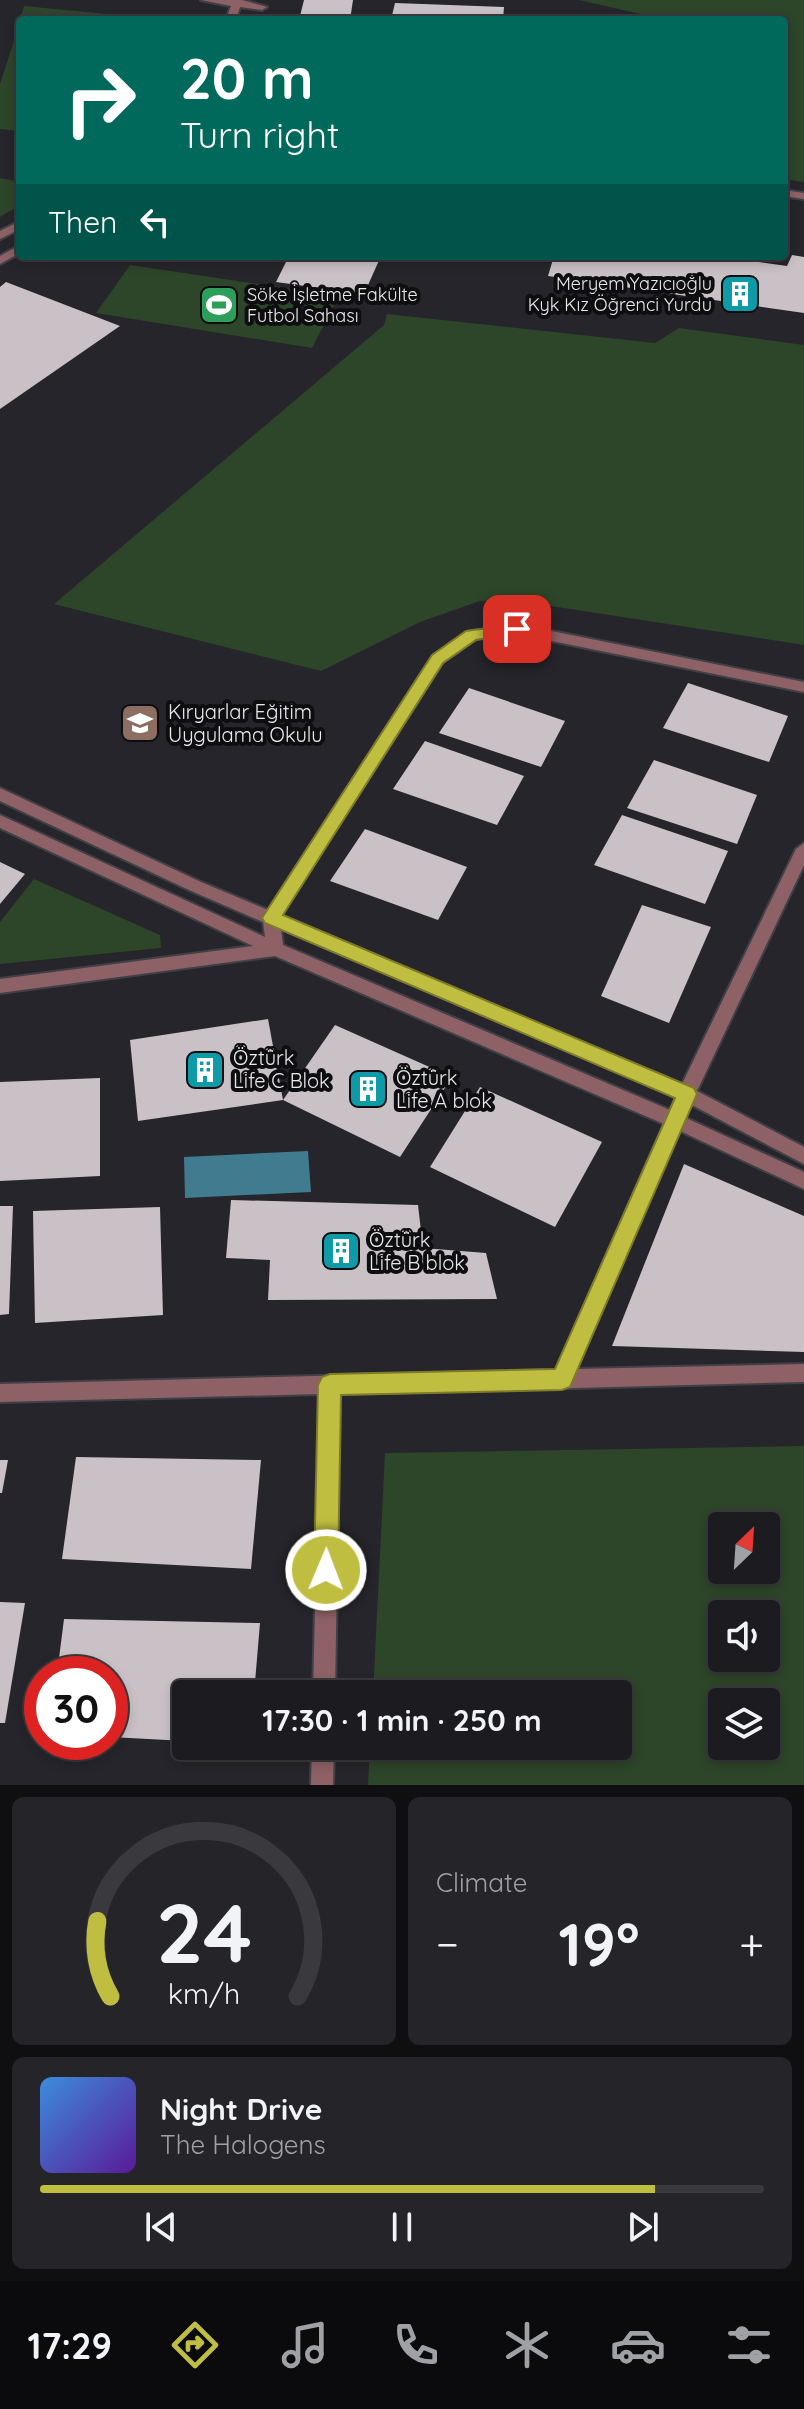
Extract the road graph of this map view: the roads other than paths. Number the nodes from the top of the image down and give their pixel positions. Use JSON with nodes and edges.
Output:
{"nodes":[{"id":1,"x":206,"y":0,"type":"edge"},
{"id":2,"x":236,"y":2,"type":"edge"},
{"id":3,"x":263,"y":3,"type":"edge"},
{"id":4,"x":804,"y":687,"type":"edge"},
{"id":5,"x":0,"y":794,"type":"edge"},
{"id":6,"x":0,"y":821,"type":"edge"},
{"id":7,"x":804,"y":849,"type":"edge"},
{"id":8,"x":271,"y":918,"type":"junction"},
{"id":9,"x":275,"y":949,"type":"junction"},
{"id":10,"x":0,"y":986,"type":"edge"},
{"id":11,"x":687,"y":1094,"type":"junction"},
{"id":12,"x":674,"y":1120,"type":"junction"},
{"id":13,"x":804,"y":1156,"type":"edge"},
{"id":14,"x":804,"y":1181,"type":"edge"},
{"id":15,"x":804,"y":1373,"type":"edge"},
{"id":16,"x":562,"y":1379,"type":"junction"},
{"id":17,"x":330,"y":1385,"type":"junction"},
{"id":18,"x":0,"y":1393,"type":"edge"},
{"id":19,"x":324,"y":1680,"type":"edge"},
{"id":20,"x":323,"y":1760,"type":"edge"},
{"id":21,"x":322,"y":1785,"type":"edge"}],
"edges":[{"from":1,"to":2,"type":"street"},
{"from":2,"to":3,"type":"street"},
{"from":4,"to":8,"type":"street"},
{"from":5,"to":8,"type":"street"},
{"from":6,"to":9,"type":"street"},
{"from":7,"to":11,"type":"street"},
{"from":8,"to":9,"type":"street"},
{"from":8,"to":11,"type":"street"},
{"from":9,"to":10,"type":"street"},
{"from":9,"to":12,"type":"street"},
{"from":11,"to":12,"type":"street"},
{"from":11,"to":13,"type":"street"},
{"from":12,"to":14,"type":"street"},
{"from":12,"to":16,"type":"street"},
{"from":15,"to":16,"type":"street"},
{"from":16,"to":17,"type":"street"},
{"from":17,"to":18,"type":"street"},
{"from":17,"to":19,"type":"street"},
{"from":20,"to":21,"type":"street"}]}
